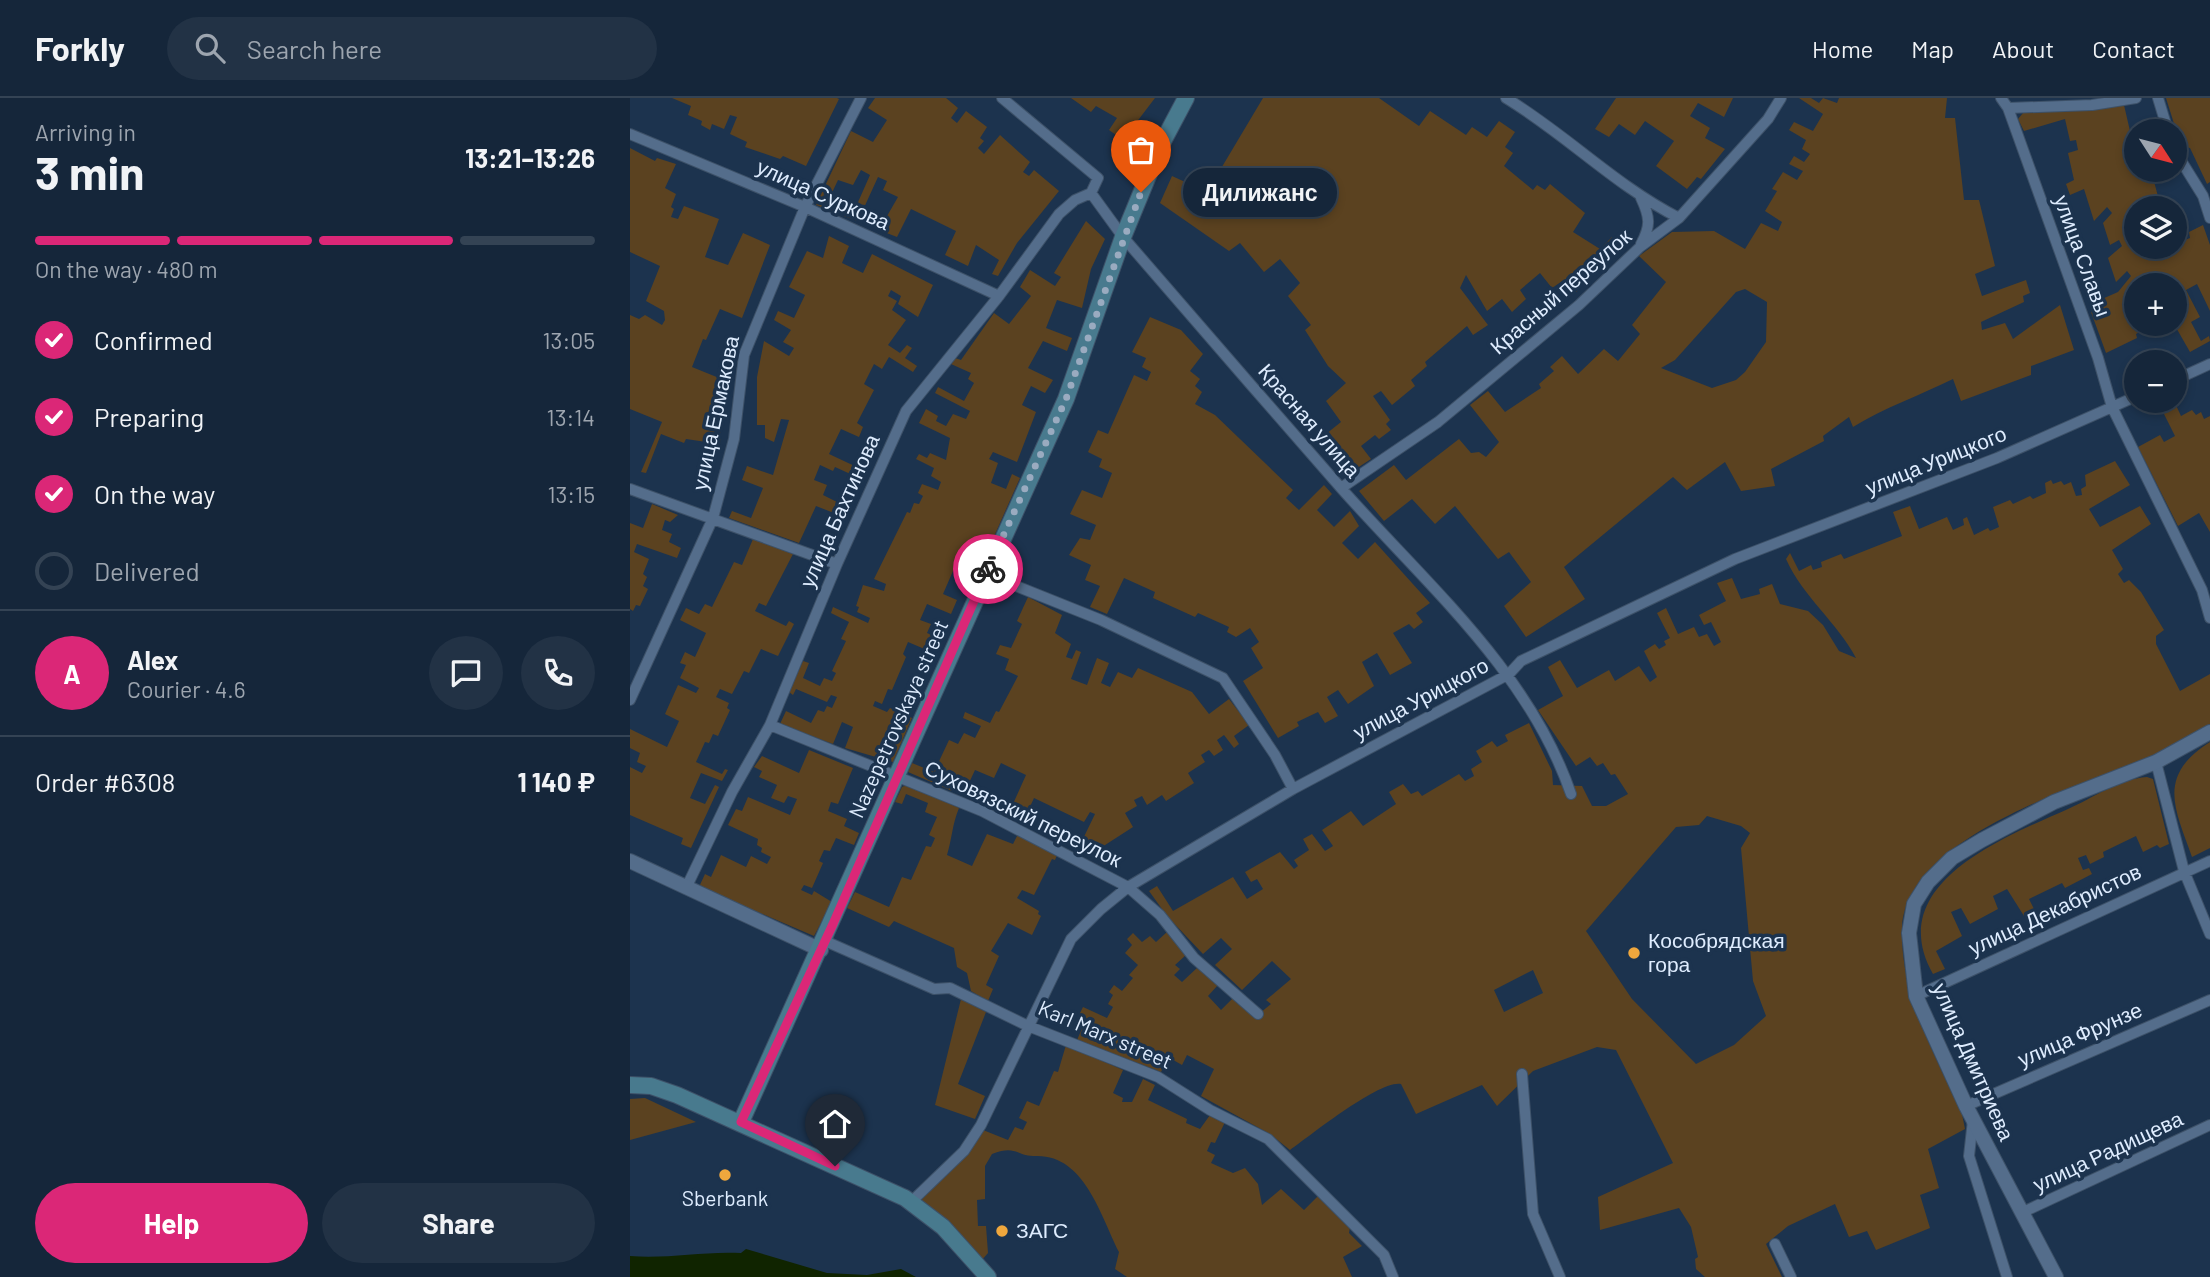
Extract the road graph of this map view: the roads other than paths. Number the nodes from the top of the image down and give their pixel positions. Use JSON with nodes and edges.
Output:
{"nodes":[{"id":1,"x":861,"y":98,"type":"edge"},
{"id":2,"x":1002,"y":98,"type":"edge"},
{"id":3,"x":1186,"y":98,"type":"edge"},
{"id":4,"x":1506,"y":98,"type":"edge"},
{"id":5,"x":1781,"y":98,"type":"edge"},
{"id":6,"x":2136,"y":98,"type":"edge"},
{"id":7,"x":2158,"y":98,"type":"edge"},
{"id":8,"x":2005,"y":103,"type":"edge"},
{"id":9,"x":2164,"y":119,"type":"edge"},
{"id":10,"x":630,"y":134,"type":"edge"},
{"id":11,"x":2188,"y":172,"type":"edge"},
{"id":12,"x":1091,"y":193,"type":"junction"},
{"id":13,"x":1641,"y":198,"type":"junction"},
{"id":14,"x":805,"y":206,"type":"junction"},
{"id":15,"x":1679,"y":218,"type":"junction"},
{"id":16,"x":2210,"y":219,"type":"edge"},
{"id":17,"x":1122,"y":237,"type":"junction"},
{"id":18,"x":1640,"y":247,"type":"junction"},
{"id":19,"x":999,"y":296,"type":"junction"},
{"id":20,"x":2210,"y":363,"type":"edge"},
{"id":21,"x":2187,"y":374,"type":"edge"},
{"id":22,"x":2124,"y":402,"type":"edge"},
{"id":23,"x":2112,"y":407,"type":"junction"},
{"id":24,"x":1342,"y":488,"type":"junction"},
{"id":25,"x":630,"y":489,"type":"edge"},
{"id":26,"x":713,"y":519,"type":"junction"},
{"id":27,"x":837,"y":564,"type":"junction"},
{"id":28,"x":986,"y":574,"type":"junction"},
{"id":29,"x":2210,"y":618,"type":"edge"},
{"id":30,"x":1509,"y":674,"type":"junction"},
{"id":31,"x":630,"y":700,"type":"edge"},
{"id":32,"x":770,"y":725,"type":"junction"},
{"id":33,"x":2210,"y":732,"type":"edge"},
{"id":34,"x":2156,"y":762,"type":"junction"},
{"id":35,"x":897,"y":775,"type":"junction"},
{"id":36,"x":1293,"y":789,"type":"junction"},
{"id":37,"x":1571,"y":794,"type":"dead end"},
{"id":38,"x":630,"y":861,"type":"edge"},
{"id":39,"x":2210,"y":861,"type":"edge"},
{"id":40,"x":2184,"y":871,"type":"junction"},
{"id":41,"x":687,"y":886,"type":"junction"},
{"id":42,"x":1128,"y":887,"type":"junction"},
{"id":43,"x":2210,"y":934,"type":"edge"},
{"id":44,"x":823,"y":946,"type":"junction"},
{"id":45,"x":1916,"y":996,"type":"junction"},
{"id":46,"x":2210,"y":1000,"type":"edge"},
{"id":47,"x":1258,"y":1014,"type":"dead end"},
{"id":48,"x":1028,"y":1026,"type":"junction"},
{"id":49,"x":1522,"y":1074,"type":"dead end"},
{"id":50,"x":630,"y":1086,"type":"edge"},
{"id":51,"x":1966,"y":1106,"type":"junction"},
{"id":52,"x":1973,"y":1120,"type":"junction"},
{"id":53,"x":741,"y":1122,"type":"junction"},
{"id":54,"x":2210,"y":1125,"type":"edge"},
{"id":55,"x":911,"y":1202,"type":"junction"},
{"id":56,"x":2021,"y":1213,"type":"junction"},
{"id":57,"x":1775,"y":1244,"type":"dead end"},
{"id":58,"x":988,"y":1277,"type":"edge"},
{"id":59,"x":1393,"y":1277,"type":"edge"},
{"id":60,"x":1560,"y":1277,"type":"edge"},
{"id":61,"x":1791,"y":1277,"type":"edge"},
{"id":62,"x":2007,"y":1277,"type":"edge"},
{"id":63,"x":2056,"y":1277,"type":"edge"}],
"edges":[{"from":1,"to":14,"type":"street","name":"улица Ермакова"},
{"from":2,"to":12,"type":"street","name":"Красная улица"},
{"from":3,"to":17,"type":"main road","name":"Nazepetrovskaya street"},
{"from":4,"to":13,"type":"street"},
{"from":5,"to":15,"type":"street","name":"Красный переулок"},
{"from":6,"to":8,"type":"street"},
{"from":7,"to":9,"type":"street"},
{"from":8,"to":23,"type":"street","name":"улица Славы"},
{"from":10,"to":14,"type":"street","name":"улица Суркова"},
{"from":11,"to":16,"type":"street"},
{"from":12,"to":17,"type":"street","name":"Красная улица"},
{"from":12,"to":19,"type":"street","name":"улица Бахтинова"},
{"from":13,"to":15,"type":"street"},
{"from":13,"to":18,"type":"street"},
{"from":14,"to":19,"type":"street","name":"улица Суркова"},
{"from":14,"to":26,"type":"street","name":"улица Ермакова"},
{"from":15,"to":18,"type":"street","name":"Красный переулок"},
{"from":17,"to":24,"type":"street","name":"Красная улица"},
{"from":17,"to":28,"type":"main road","name":"Nazepetrovskaya street"},
{"from":18,"to":24,"type":"street","name":"Красный переулок"},
{"from":19,"to":27,"type":"street","name":"улица Бахтинова"},
{"from":20,"to":21,"type":"street"},
{"from":22,"to":23,"type":"street","name":"улица Урицкого"},
{"from":23,"to":29,"type":"street","name":"улица Славы"},
{"from":23,"to":30,"type":"street","name":"улица Урицкого"},
{"from":24,"to":30,"type":"street","name":"Красная улица"},
{"from":25,"to":26,"type":"street"},
{"from":26,"to":27,"type":"street"},
{"from":26,"to":31,"type":"street","name":"улица Ермакова"},
{"from":27,"to":32,"type":"street","name":"улица Бахтинова"},
{"from":28,"to":35,"type":"main road","name":"Nazepetrovskaya street"},
{"from":28,"to":36,"type":"street"},
{"from":30,"to":36,"type":"street","name":"улица Урицкого"},
{"from":30,"to":37,"type":"street","name":"Красная улица"},
{"from":32,"to":35,"type":"street","name":"Суховязский переулок"},
{"from":32,"to":41,"type":"street","name":"улица Бахтинова"},
{"from":33,"to":34,"type":"street","name":"улица Дмитриева"},
{"from":34,"to":40,"type":"street"},
{"from":34,"to":45,"type":"street","name":"улица Дмитриева"},
{"from":35,"to":42,"type":"street","name":"Суховязский переулок"},
{"from":35,"to":44,"type":"main road","name":"Nazepetrovskaya street"},
{"from":36,"to":42,"type":"street","name":"улица Урицкого"},
{"from":38,"to":41,"type":"street","name":"Karl Marx street"},
{"from":39,"to":40,"type":"street","name":"улица Декабристов"},
{"from":40,"to":43,"type":"street"},
{"from":40,"to":45,"type":"street","name":"улица Декабристов"},
{"from":41,"to":44,"type":"street","name":"Karl Marx street"},
{"from":42,"to":47,"type":"street","name":"Суховязский переулок"},
{"from":42,"to":48,"type":"street","name":"улица Урицкого"},
{"from":44,"to":48,"type":"street","name":"Karl Marx street"},
{"from":44,"to":53,"type":"main road","name":"Nazepetrovskaya street"},
{"from":45,"to":51,"type":"street","name":"улица Дмитриева"},
{"from":46,"to":51,"type":"street","name":"улица Фрунзе"},
{"from":48,"to":55,"type":"street","name":"улица Урицкого"},
{"from":48,"to":59,"type":"street","name":"Karl Marx street"},
{"from":49,"to":60,"type":"street"},
{"from":50,"to":53,"type":"main road"},
{"from":51,"to":52,"type":"street","name":"улица Дмитриева"},
{"from":52,"to":56,"type":"street","name":"улица Дмитриева"},
{"from":52,"to":62,"type":"street"},
{"from":53,"to":55,"type":"main road"},
{"from":54,"to":56,"type":"street","name":"улица Радищева"},
{"from":55,"to":58,"type":"main road"},
{"from":56,"to":63,"type":"street","name":"улица Дмитриева"},
{"from":57,"to":61,"type":"street"}]}
